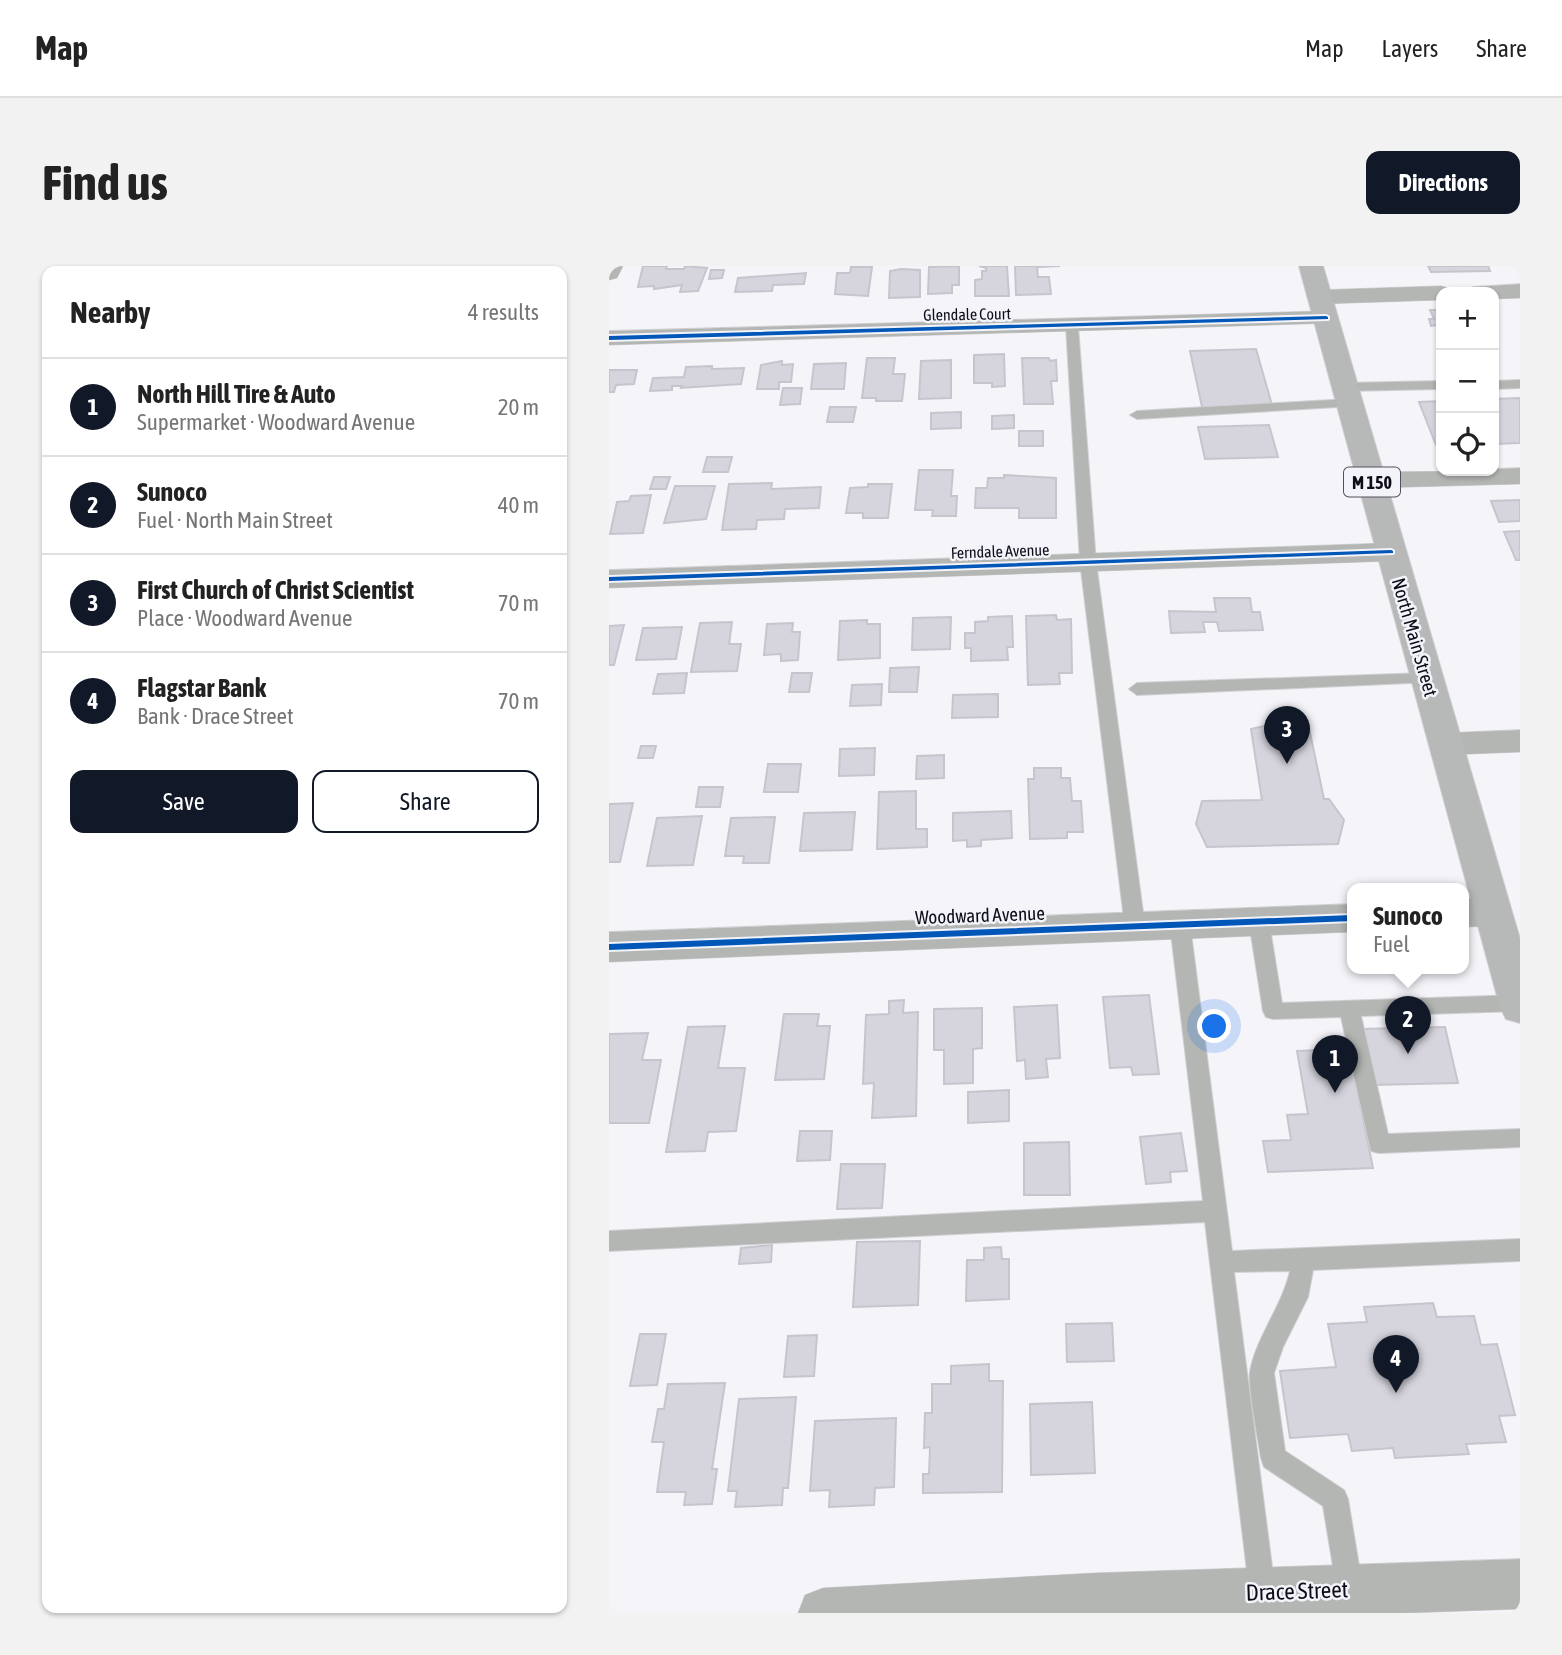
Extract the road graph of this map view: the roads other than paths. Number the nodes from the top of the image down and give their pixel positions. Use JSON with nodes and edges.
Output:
{"nodes":[{"id":1,"x":612,"y":266,"type":"edge"},
{"id":2,"x":1311,"y":266,"type":"edge"},
{"id":3,"x":609,"y":273,"type":"edge"},
{"id":4,"x":1520,"y":291,"type":"edge"},
{"id":5,"x":1499,"y":292,"type":"edge"},
{"id":6,"x":1436,"y":294,"type":"edge"},
{"id":7,"x":1323,"y":307,"type":"junction"},
{"id":8,"x":1072,"y":326,"type":"junction"},
{"id":9,"x":609,"y":338,"type":"edge"},
{"id":10,"x":1520,"y":384,"type":"edge"},
{"id":11,"x":1499,"y":385,"type":"edge"},
{"id":12,"x":1436,"y":386,"type":"edge"},
{"id":13,"x":1347,"y":395,"type":"junction"},
{"id":14,"x":1137,"y":415,"type":"dead end"},
{"id":15,"x":1520,"y":475,"type":"edge"},
{"id":16,"x":1371,"y":480,"type":"junction"},
{"id":17,"x":1391,"y":552,"type":"junction"},
{"id":18,"x":1088,"y":562,"type":"junction"},
{"id":19,"x":609,"y":579,"type":"edge"},
{"id":20,"x":1426,"y":678,"type":"junction"},
{"id":21,"x":1137,"y":689,"type":"dead end"},
{"id":22,"x":1520,"y":741,"type":"edge"},
{"id":23,"x":1445,"y":744,"type":"junction"},
{"id":24,"x":1347,"y":918,"type":"edge"},
{"id":25,"x":1259,"y":922,"type":"junction"},
{"id":26,"x":1494,"y":923,"type":"edge"},
{"id":27,"x":1179,"y":925,"type":"junction"},
{"id":28,"x":1135,"y":927,"type":"junction"},
{"id":29,"x":609,"y":947,"type":"edge"},
{"id":30,"x":1519,"y":1005,"type":"edge"},
{"id":31,"x":1349,"y":1008,"type":"junction"},
{"id":32,"x":1520,"y":1138,"type":"edge"},
{"id":33,"x":1215,"y":1211,"type":"junction"},
{"id":34,"x":609,"y":1241,"type":"edge"},
{"id":35,"x":1520,"y":1250,"type":"edge"},
{"id":36,"x":1304,"y":1260,"type":"junction"},
{"id":37,"x":1222,"y":1262,"type":"junction"},
{"id":38,"x":1520,"y":1584,"type":"edge"},
{"id":39,"x":1350,"y":1590,"type":"junction"},
{"id":40,"x":1263,"y":1603,"type":"edge"},
{"id":41,"x":823,"y":1613,"type":"edge"}],
"edges":[{"from":1,"to":3,"type":"street"},
{"from":2,"to":7,"type":"main road","name":"North Main Street","number":"M 150"},
{"from":4,"to":5,"type":"street"},
{"from":6,"to":7,"type":"street","name":"Glendale Court"},
{"from":7,"to":8,"type":"street","name":"Glendale Court"},
{"from":7,"to":13,"type":"main road","name":"North Main Street","number":"M 150"},
{"from":8,"to":9,"type":"street","name":"Glendale Court"},
{"from":8,"to":18,"type":"lane"},
{"from":10,"to":11,"type":"lane"},
{"from":12,"to":13,"type":"lane"},
{"from":13,"to":14,"type":"lane"},
{"from":13,"to":16,"type":"main road","name":"North Main Street","number":"M 150"},
{"from":15,"to":16,"type":"street"},
{"from":16,"to":17,"type":"main road","name":"North Main Street","number":"M 150"},
{"from":17,"to":18,"type":"street","name":"Ferndale Avenue"},
{"from":17,"to":20,"type":"main road","name":"North Main Street","number":"M 150"},
{"from":18,"to":19,"type":"street","name":"Ferndale Avenue"},
{"from":18,"to":28,"type":"lane"},
{"from":20,"to":21,"type":"lane"},
{"from":20,"to":23,"type":"main road","name":"North Main Street","number":"M 150"},
{"from":22,"to":23,"type":"street"},
{"from":23,"to":26,"type":"main road","name":"North Main Street","number":"M 150"},
{"from":24,"to":25,"type":"street","name":"Woodward Avenue"},
{"from":25,"to":27,"type":"street","name":"Woodward Avenue"},
{"from":25,"to":31,"type":"lane"},
{"from":26,"to":30,"type":"main road","name":"North Main Street","number":"M 150"},
{"from":27,"to":28,"type":"street","name":"Woodward Avenue"},
{"from":27,"to":33,"type":"lane"},
{"from":28,"to":29,"type":"street","name":"Woodward Avenue"},
{"from":30,"to":31,"type":"lane"},
{"from":31,"to":32,"type":"lane"},
{"from":33,"to":34,"type":"lane"},
{"from":33,"to":37,"type":"lane"},
{"from":35,"to":36,"type":"lane"},
{"from":36,"to":37,"type":"lane"},
{"from":36,"to":39,"type":"lane"},
{"from":37,"to":40,"type":"lane"},
{"from":38,"to":39,"type":"street","name":"Drace Street"},
{"from":39,"to":40,"type":"street","name":"Drace Street"},
{"from":40,"to":41,"type":"street","name":"Drace Street"}]}
